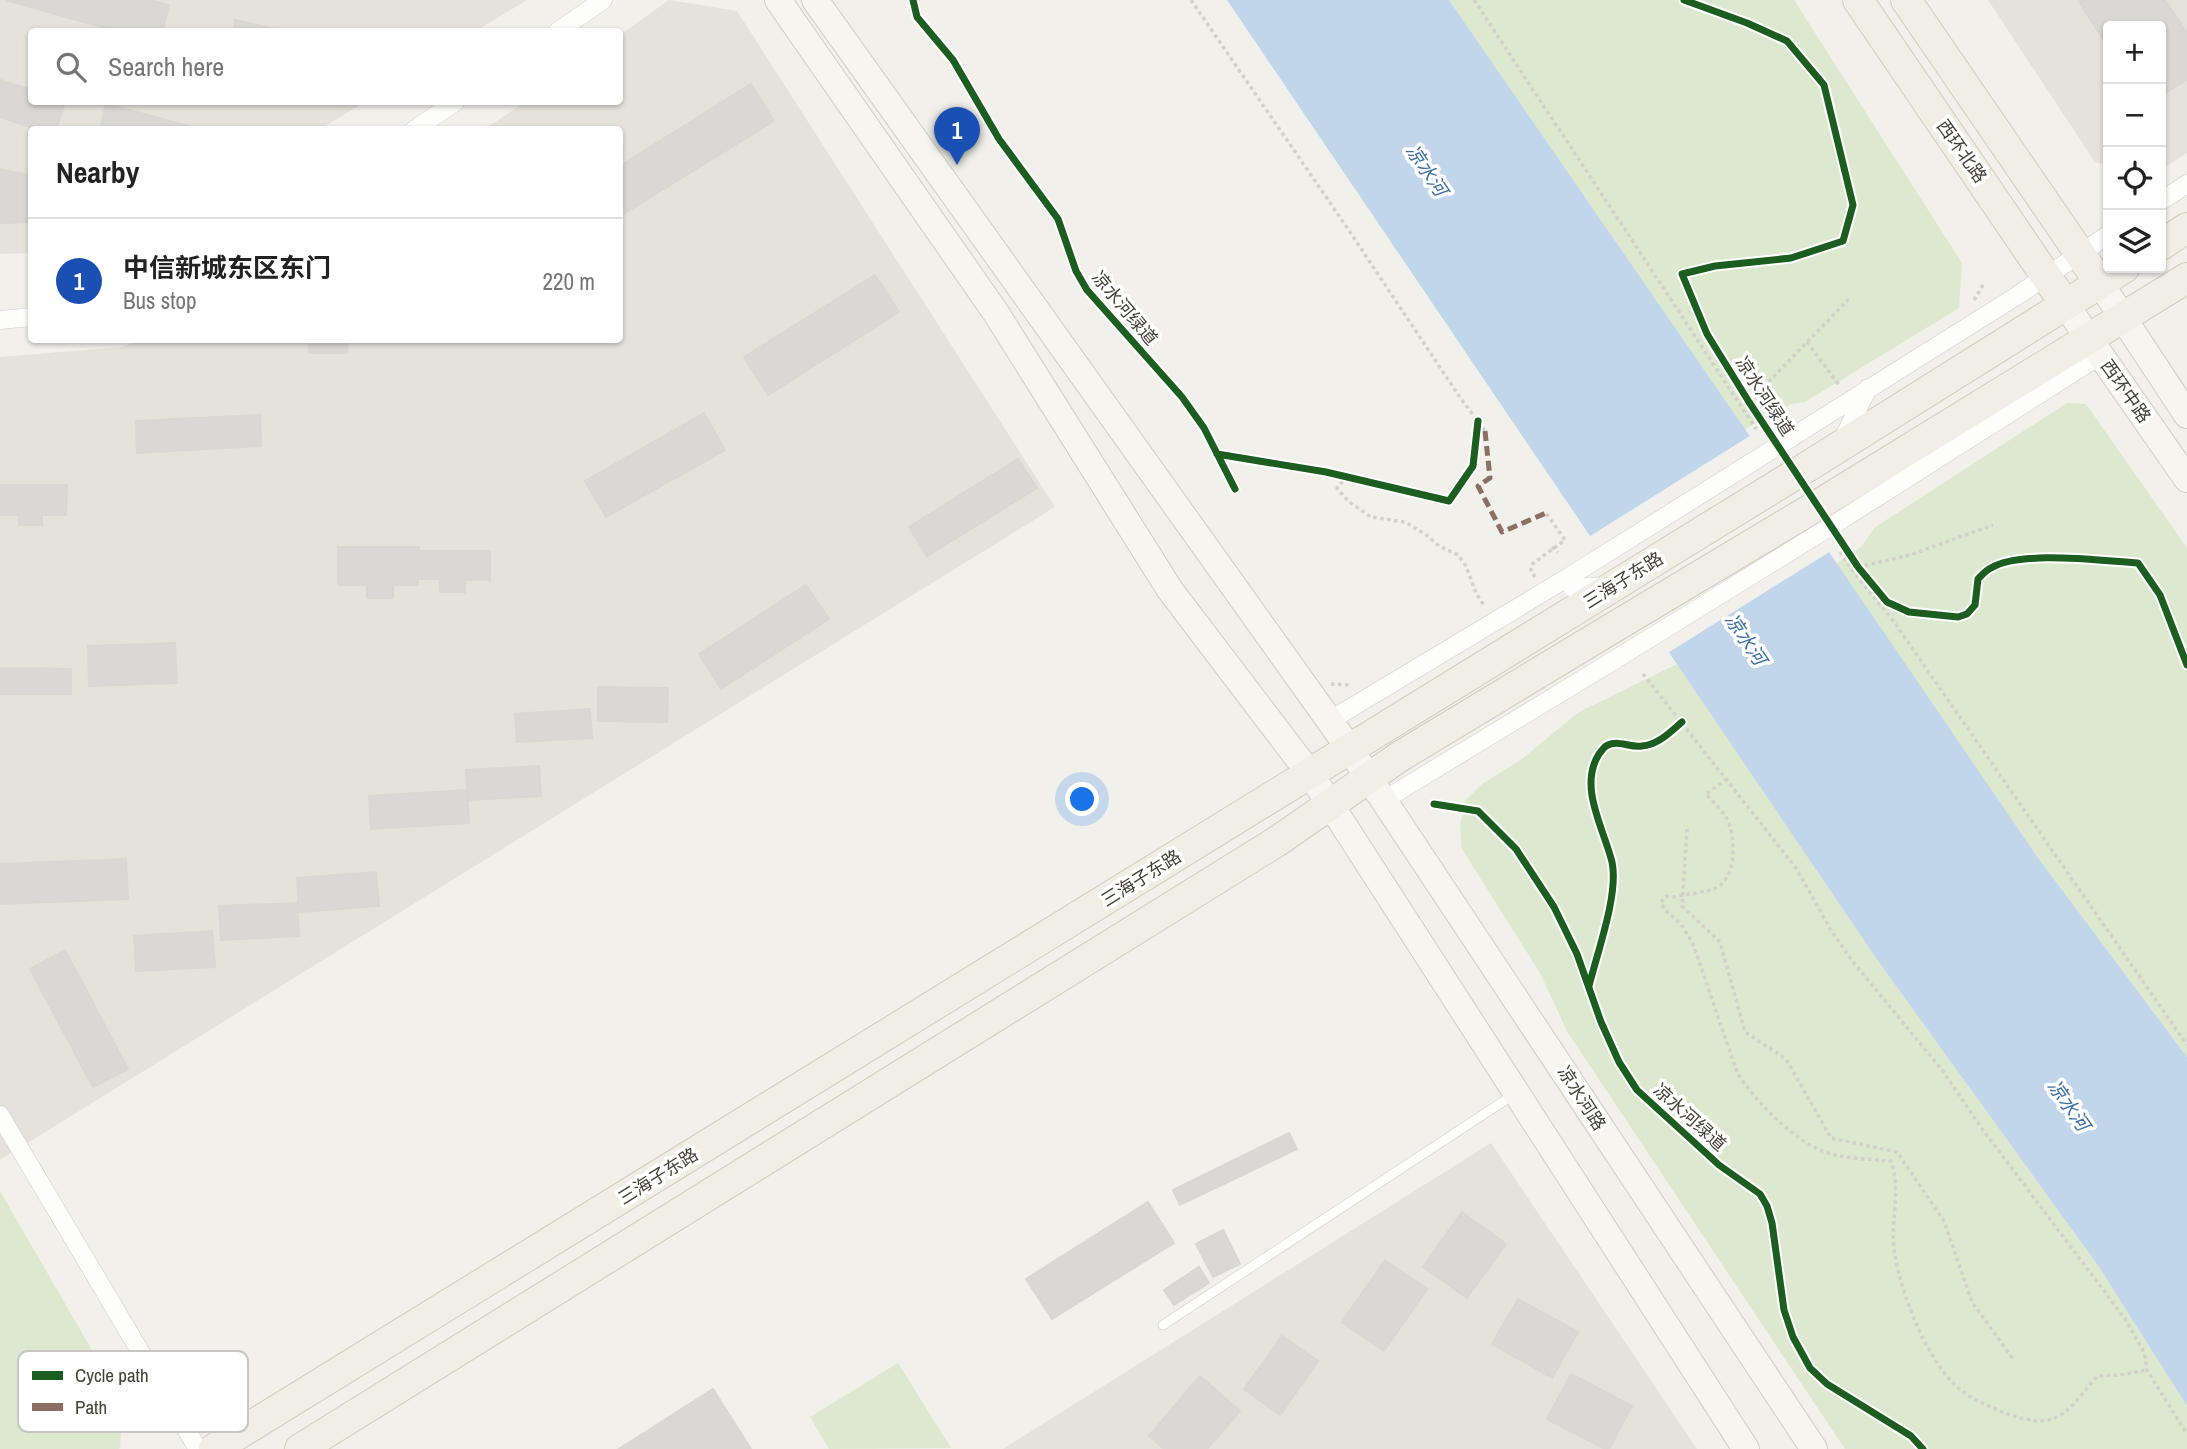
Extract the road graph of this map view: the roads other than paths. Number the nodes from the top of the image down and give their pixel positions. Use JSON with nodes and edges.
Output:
{"nodes":[{"id":1,"x":603,"y":0,"type":"edge"},
{"id":2,"x":778,"y":0,"type":"edge"},
{"id":3,"x":815,"y":0,"type":"edge"},
{"id":4,"x":1858,"y":0,"type":"edge"},
{"id":5,"x":1906,"y":0,"type":"edge"},
{"id":6,"x":563,"y":28,"type":"edge"},
{"id":7,"x":451,"y":105,"type":"edge"},
{"id":8,"x":420,"y":126,"type":"edge"},
{"id":9,"x":2187,"y":184,"type":"edge"},
{"id":10,"x":2166,"y":198,"type":"edge"},
{"id":11,"x":2187,"y":228,"type":"edge"},
{"id":12,"x":2103,"y":238,"type":"edge"},
{"id":13,"x":2166,"y":242,"type":"edge"},
{"id":14,"x":2080,"y":254,"type":"junction"},
{"id":15,"x":2112,"y":275,"type":"edge"},
{"id":16,"x":2047,"y":276,"type":"junction"},
{"id":17,"x":2187,"y":278,"type":"edge"},
{"id":18,"x":2187,"y":297,"type":"edge"},
{"id":19,"x":2065,"y":304,"type":"junction"},
{"id":20,"x":28,"y":317,"type":"edge"},
{"id":21,"x":2122,"y":319,"type":"junction"},
{"id":22,"x":0,"y":320,"type":"edge"},
{"id":23,"x":2095,"y":346,"type":"junction"},
{"id":24,"x":1868,"y":388,"type":"junction"},
{"id":25,"x":2187,"y":415,"type":"edge"},
{"id":26,"x":1839,"y":447,"type":"junction"},
{"id":27,"x":1910,"y":449,"type":"junction"},
{"id":28,"x":2187,"y":479,"type":"edge"},
{"id":29,"x":1874,"y":499,"type":"junction"},
{"id":30,"x":1834,"y":510,"type":"junction"},
{"id":31,"x":1574,"y":590,"type":"junction"},
{"id":32,"x":1608,"y":654,"type":"junction"},
{"id":33,"x":1329,"y":721,"type":"junction"},
{"id":34,"x":1349,"y":748,"type":"junction"},
{"id":35,"x":1310,"y":774,"type":"junction"},
{"id":36,"x":1376,"y":789,"type":"junction"},
{"id":37,"x":1330,"y":804,"type":"junction"},
{"id":38,"x":1517,"y":1092,"type":"junction"},
{"id":39,"x":0,"y":1115,"type":"edge"},
{"id":40,"x":1163,"y":1325,"type":"dead end"},
{"id":41,"x":140,"y":1351,"type":"edge"},
{"id":42,"x":248,"y":1428,"type":"edge"},
{"id":43,"x":188,"y":1432,"type":"edge"},
{"id":44,"x":242,"y":1432,"type":"edge"},
{"id":45,"x":198,"y":1449,"type":"edge"},
{"id":46,"x":214,"y":1449,"type":"edge"},
{"id":47,"x":300,"y":1449,"type":"edge"},
{"id":48,"x":1746,"y":1449,"type":"edge"},
{"id":49,"x":1814,"y":1449,"type":"edge"}],
"edges":[{"from":1,"to":6,"type":"street"},
{"from":2,"to":35,"type":"street"},
{"from":3,"to":33,"type":"street","name":"凉水河路"},
{"from":4,"to":16,"type":"main road","name":"西环北路"},
{"from":5,"to":14,"type":"main road"},
{"from":7,"to":8,"type":"street"},
{"from":9,"to":10,"type":"street"},
{"from":11,"to":13,"type":"main road"},
{"from":12,"to":14,"type":"street"},
{"from":14,"to":15,"type":"main road"},
{"from":14,"to":16,"type":"street"},
{"from":15,"to":19,"type":"main road","name":"三海子东路"},
{"from":15,"to":21,"type":"street","name":"西环中路"},
{"from":16,"to":19,"type":"main road","name":"西环北路"},
{"from":16,"to":24,"type":"street"},
{"from":17,"to":21,"type":"main road","name":"三海子东路"},
{"from":18,"to":21,"type":"street"},
{"from":19,"to":23,"type":"street","name":"西环中路"},
{"from":19,"to":26,"type":"main road","name":"三海子东路"},
{"from":20,"to":22,"type":"street"},
{"from":21,"to":23,"type":"main road","name":"三海子东路"},
{"from":21,"to":25,"type":"street","name":"西环中路"},
{"from":23,"to":27,"type":"main road","name":"三海子东路"},
{"from":23,"to":28,"type":"street","name":"西环中路"},
{"from":23,"to":29,"type":"street"},
{"from":24,"to":26,"type":"street"},
{"from":24,"to":31,"type":"street","bridge":true},
{"from":26,"to":31,"type":"main road","name":"三海子东路","bridge":true},
{"from":27,"to":29,"type":"street"},
{"from":27,"to":30,"type":"main road","name":"三海子东路"},
{"from":29,"to":30,"type":"street"},
{"from":30,"to":32,"type":"street","bridge":true},
{"from":30,"to":32,"type":"main road","name":"三海子东路","bridge":true},
{"from":31,"to":33,"type":"street"},
{"from":31,"to":34,"type":"main road","name":"三海子东路"},
{"from":32,"to":36,"type":"main road","name":"三海子东路"},
{"from":33,"to":34,"type":"street","name":"凉水河路"},
{"from":34,"to":35,"type":"main road","name":"三海子东路"},
{"from":34,"to":36,"type":"street","name":"凉水河路"},
{"from":35,"to":37,"type":"street"},
{"from":35,"to":42,"type":"main road","name":"三海子东路"},
{"from":36,"to":37,"type":"main road","name":"三海子东路"},
{"from":36,"to":49,"type":"street","name":"凉水河路"},
{"from":37,"to":38,"type":"street"},
{"from":37,"to":47,"type":"main road","name":"三海子东路"},
{"from":38,"to":40,"type":"lane"},
{"from":38,"to":48,"type":"street"},
{"from":39,"to":41,"type":"street"},
{"from":43,"to":45,"type":"street"},
{"from":44,"to":46,"type":"main road","name":"三海子东路"}]}
